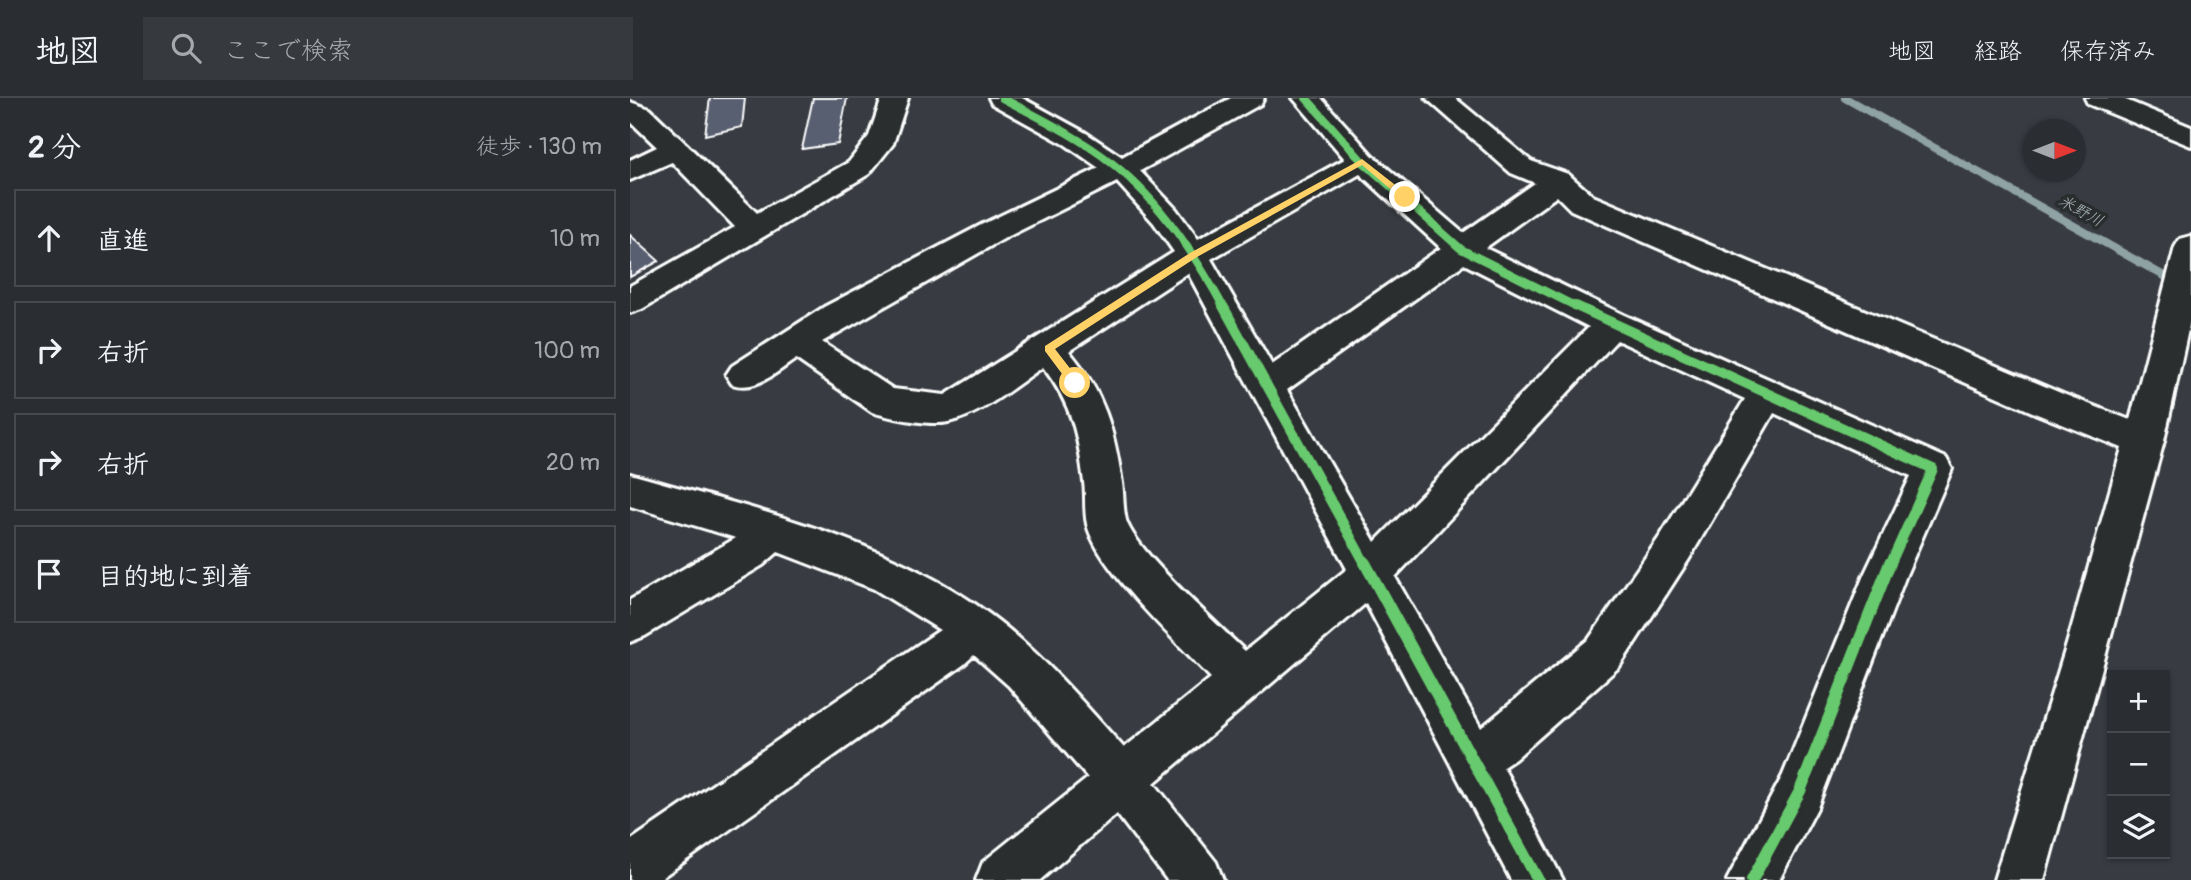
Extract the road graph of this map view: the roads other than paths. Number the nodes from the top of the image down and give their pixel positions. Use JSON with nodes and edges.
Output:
{"nodes":[{"id":1,"x":895,"y":98,"type":"edge"},
{"id":2,"x":1002,"y":98,"type":"edge"},
{"id":3,"x":1251,"y":98,"type":"edge"},
{"id":4,"x":1306,"y":98,"type":"edge"},
{"id":5,"x":1439,"y":98,"type":"edge"},
{"id":6,"x":2098,"y":98,"type":"edge"},
{"id":7,"x":630,"y":110,"type":"edge"},
{"id":8,"x":2191,"y":137,"type":"edge"},
{"id":9,"x":675,"y":149,"type":"junction"},
{"id":10,"x":1362,"y":161,"type":"junction"},
{"id":11,"x":1119,"y":170,"type":"junction"},
{"id":12,"x":630,"y":171,"type":"edge"},
{"id":13,"x":1558,"y":181,"type":"junction"},
{"id":14,"x":755,"y":229,"type":"junction"},
{"id":15,"x":2191,"y":247,"type":"edge"},
{"id":16,"x":1461,"y":249,"type":"junction"},
{"id":17,"x":1194,"y":255,"type":"junction"},
{"id":18,"x":630,"y":302,"type":"edge"},
{"id":19,"x":1612,"y":324,"type":"junction"},
{"id":20,"x":798,"y":343,"type":"junction"},
{"id":21,"x":1048,"y":348,"type":"junction"},
{"id":22,"x":744,"y":375,"type":"dead end"},
{"id":23,"x":1266,"y":386,"type":"junction"},
{"id":24,"x":1767,"y":394,"type":"junction"},
{"id":25,"x":2145,"y":441,"type":"junction"},
{"id":26,"x":630,"y":490,"type":"edge"},
{"id":27,"x":773,"y":531,"type":"junction"},
{"id":28,"x":1372,"y":573,"type":"junction"},
{"id":29,"x":630,"y":622,"type":"edge"},
{"id":30,"x":973,"y":627,"type":"junction"},
{"id":31,"x":1243,"y":680,"type":"junction"},
{"id":32,"x":1473,"y":758,"type":"junction"},
{"id":33,"x":1121,"y":780,"type":"junction"},
{"id":34,"x":630,"y":870,"type":"edge"},
{"id":35,"x":1001,"y":880,"type":"edge"},
{"id":36,"x":1198,"y":880,"type":"edge"},
{"id":37,"x":1538,"y":880,"type":"edge"},
{"id":38,"x":1752,"y":880,"type":"edge"},
{"id":39,"x":2019,"y":880,"type":"edge"}],
"edges":[{"from":1,"to":14,"type":"street"},
{"from":2,"to":11,"type":"street"},
{"from":3,"to":11,"type":"street"},
{"from":4,"to":10,"type":"street"},
{"from":5,"to":13,"type":"street"},
{"from":6,"to":8,"type":"street"},
{"from":7,"to":9,"type":"street"},
{"from":9,"to":12,"type":"street"},
{"from":9,"to":14,"type":"street"},
{"from":10,"to":16,"type":"street"},
{"from":10,"to":17,"type":"street"},
{"from":11,"to":17,"type":"street"},
{"from":11,"to":20,"type":"street"},
{"from":13,"to":16,"type":"street"},
{"from":13,"to":25,"type":"street"},
{"from":14,"to":18,"type":"street"},
{"from":15,"to":25,"type":"street"},
{"from":16,"to":19,"type":"street"},
{"from":16,"to":23,"type":"street"},
{"from":17,"to":21,"type":"street"},
{"from":17,"to":23,"type":"street"},
{"from":19,"to":24,"type":"street"},
{"from":19,"to":28,"type":"street"},
{"from":20,"to":21,"type":"street"},
{"from":20,"to":22,"type":"street"},
{"from":21,"to":31,"type":"street"},
{"from":23,"to":28,"type":"street"},
{"from":24,"to":32,"type":"street"},
{"from":24,"to":38,"type":"street"},
{"from":25,"to":39,"type":"street"},
{"from":26,"to":27,"type":"street"},
{"from":27,"to":29,"type":"street"},
{"from":27,"to":30,"type":"street"},
{"from":28,"to":31,"type":"street"},
{"from":28,"to":32,"type":"street"},
{"from":30,"to":33,"type":"street"},
{"from":30,"to":34,"type":"street"},
{"from":31,"to":33,"type":"street"},
{"from":32,"to":37,"type":"street"},
{"from":33,"to":35,"type":"street"},
{"from":33,"to":36,"type":"street"}]}
